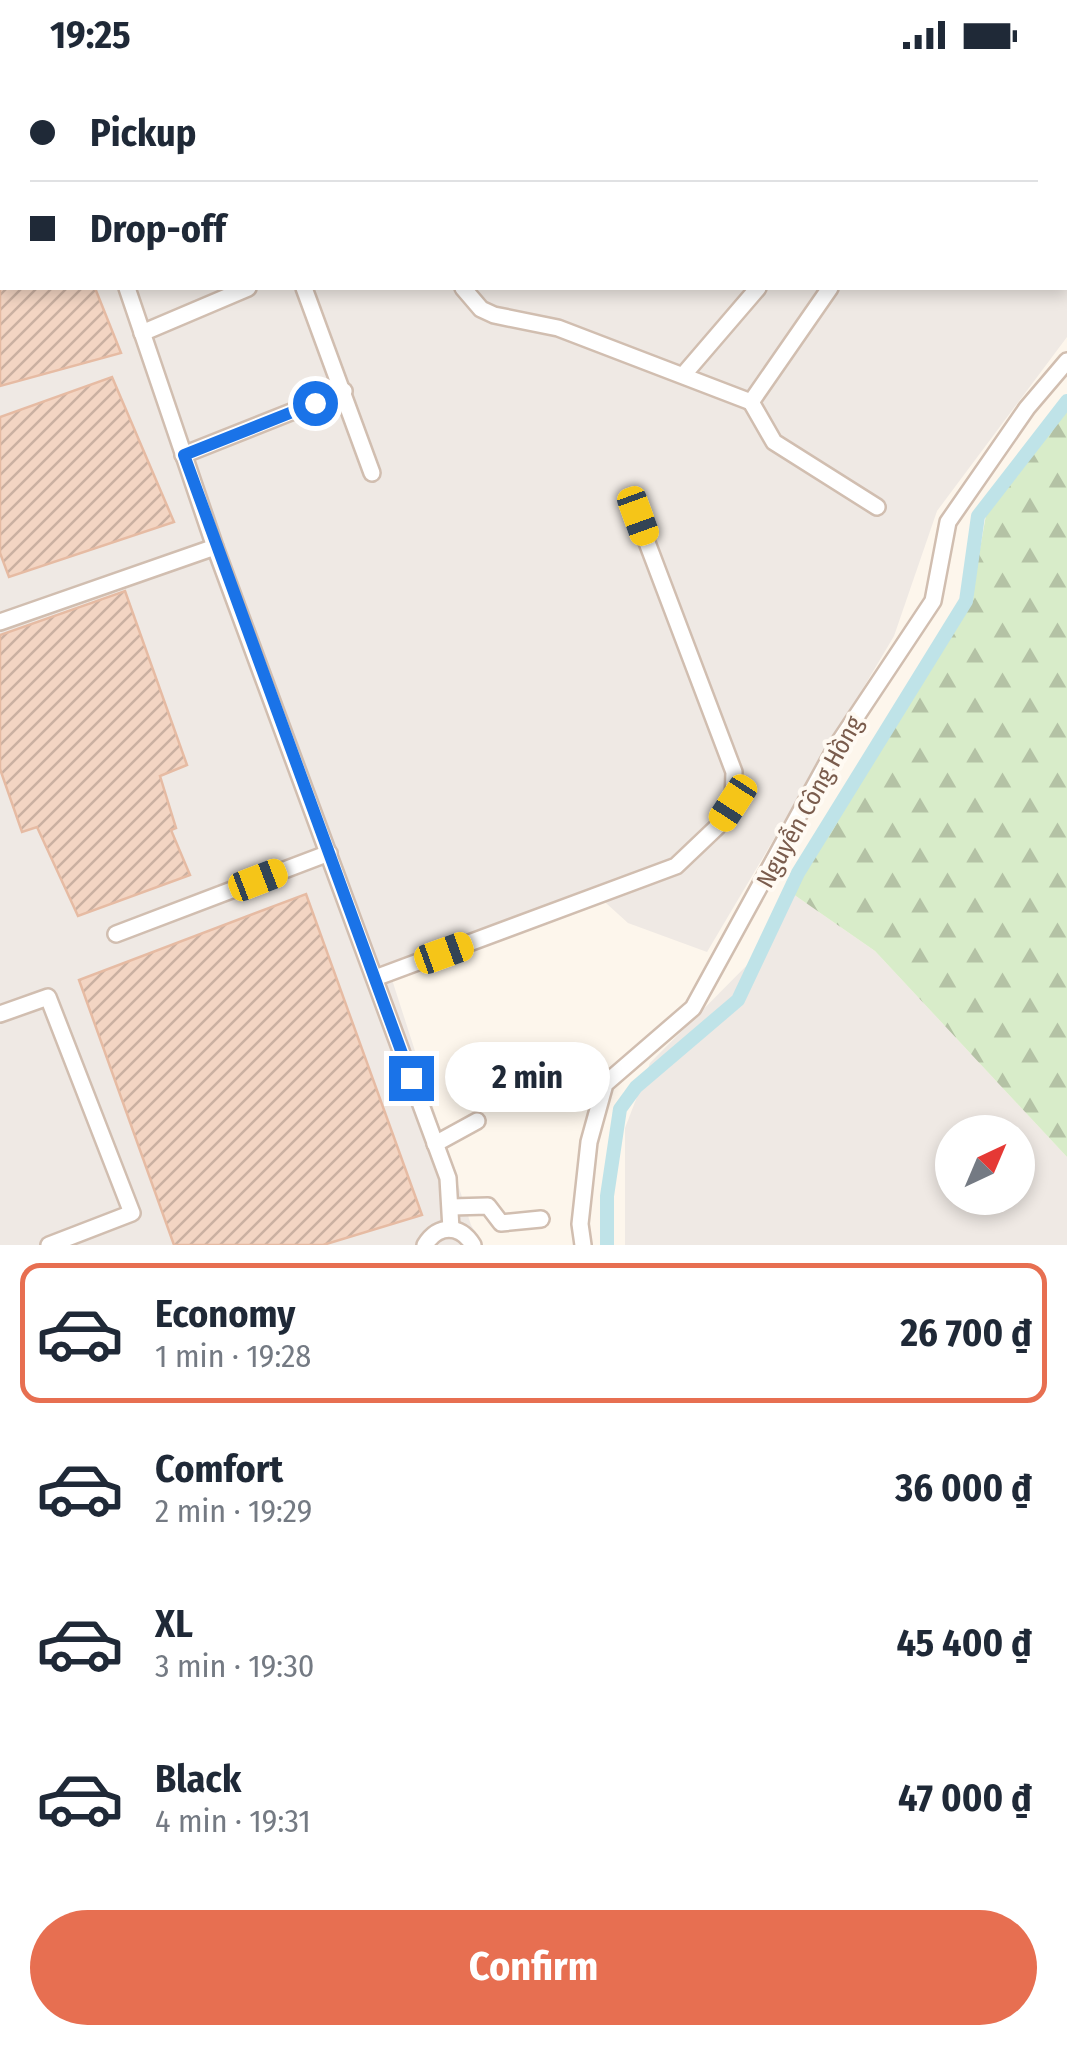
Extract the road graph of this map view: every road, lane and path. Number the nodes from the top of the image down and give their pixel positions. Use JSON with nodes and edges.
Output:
{"nodes":[{"id":1,"x":128,"y":290,"type":"edge"},
{"id":2,"x":243,"y":290,"type":"edge"},
{"id":3,"x":305,"y":290,"type":"edge"},
{"id":4,"x":465,"y":290,"type":"edge"},
{"id":5,"x":756,"y":290,"type":"edge"},
{"id":6,"x":829,"y":290,"type":"edge"},
{"id":7,"x":142,"y":333,"type":"junction"},
{"id":8,"x":1067,"y":362,"type":"edge"},
{"id":9,"x":685,"y":373,"type":"junction"},
{"id":10,"x":344,"y":391,"type":"junction"},
{"id":11,"x":751,"y":402,"type":"junction"},
{"id":12,"x":184,"y":455,"type":"junction"},
{"id":13,"x":372,"y":473,"type":"dead end"},
{"id":14,"x":878,"y":507,"type":"dead end"},
{"id":15,"x":638,"y":516,"type":"dead end"},
{"id":16,"x":214,"y":546,"type":"junction"},
{"id":17,"x":0,"y":622,"type":"edge"},
{"id":18,"x":329,"y":853,"type":"junction"},
{"id":19,"x":116,"y":934,"type":"dead end"},
{"id":20,"x":374,"y":978,"type":"junction"},
{"id":21,"x":0,"y":1014,"type":"edge"},
{"id":22,"x":477,"y":1121,"type":"dead end"},
{"id":23,"x":435,"y":1144,"type":"junction"},
{"id":24,"x":450,"y":1207,"type":"junction"},
{"id":25,"x":541,"y":1219,"type":"dead end"},
{"id":26,"x":451,"y":1228,"type":"junction"},
{"id":27,"x":428,"y":1240,"type":"edge"},
{"id":28,"x":49,"y":1245,"type":"edge"},
{"id":29,"x":411,"y":1245,"type":"edge"},
{"id":30,"x":473,"y":1245,"type":"edge"},
{"id":31,"x":583,"y":1245,"type":"edge"}],
"edges":[{"from":1,"to":7,"type":"street"},
{"from":2,"to":7,"type":"street"},
{"from":3,"to":10,"type":"street"},
{"from":4,"to":9,"type":"street"},
{"from":5,"to":9,"type":"street"},
{"from":6,"to":11,"type":"street"},
{"from":7,"to":12,"type":"street"},
{"from":8,"to":31,"type":"street","name":"Nguyễn Công Hồng"},
{"from":9,"to":11,"type":"street"},
{"from":10,"to":12,"type":"street"},
{"from":10,"to":13,"type":"street"},
{"from":11,"to":14,"type":"street"},
{"from":12,"to":16,"type":"street"},
{"from":15,"to":20,"type":"street"},
{"from":16,"to":17,"type":"street"},
{"from":16,"to":18,"type":"street"},
{"from":18,"to":19,"type":"street"},
{"from":18,"to":20,"type":"street"},
{"from":20,"to":23,"type":"street"},
{"from":21,"to":28,"type":"street"},
{"from":22,"to":23,"type":"street"},
{"from":23,"to":24,"type":"street"},
{"from":24,"to":25,"type":"street"},
{"from":24,"to":26,"type":"street"},
{"from":26,"to":27,"type":"street"},
{"from":26,"to":30,"type":"street"},
{"from":27,"to":29,"type":"street"}]}
